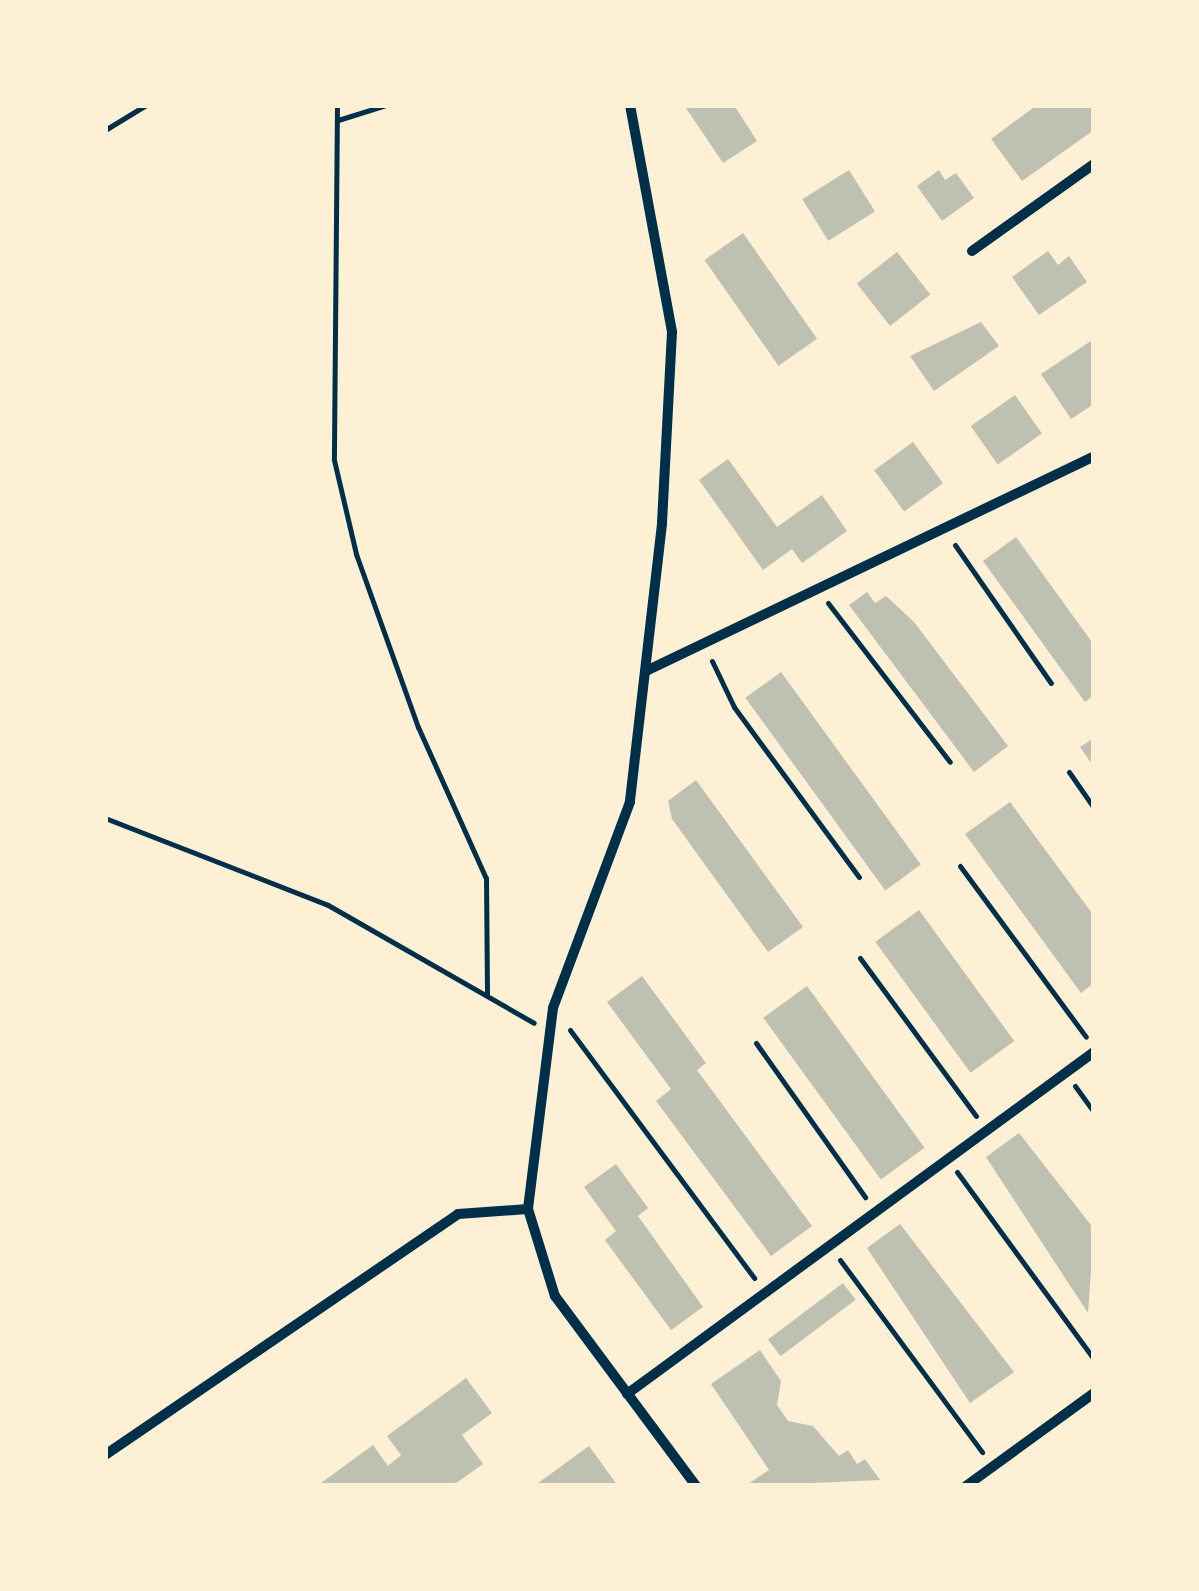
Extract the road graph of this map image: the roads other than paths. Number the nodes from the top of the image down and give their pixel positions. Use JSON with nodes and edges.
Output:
{"nodes":[{"id":1,"x":630,"y":105,"type":"edge"},
{"id":2,"x":1094,"y":164,"type":"edge"},
{"id":3,"x":972,"y":251,"type":"dead end"},
{"id":4,"x":1094,"y":456,"type":"edge"},
{"id":5,"x":646,"y":671,"type":"junction"},
{"id":6,"x":1094,"y":1050,"type":"edge"},
{"id":7,"x":528,"y":1209,"type":"junction"},
{"id":8,"x":1094,"y":1393,"type":"edge"},
{"id":9,"x":627,"y":1394,"type":"junction"},
{"id":10,"x":105,"y":1456,"type":"edge"},
{"id":11,"x":696,"y":1486,"type":"edge"},
{"id":12,"x":966,"y":1486,"type":"edge"}],
"edges":[{"from":1,"to":5,"type":"street"},
{"from":2,"to":3,"type":"street"},
{"from":4,"to":5,"type":"street"},
{"from":5,"to":7,"type":"street"},
{"from":6,"to":9,"type":"street"},
{"from":7,"to":9,"type":"street"},
{"from":7,"to":10,"type":"street"},
{"from":8,"to":12,"type":"street"},
{"from":9,"to":11,"type":"street"}]}
